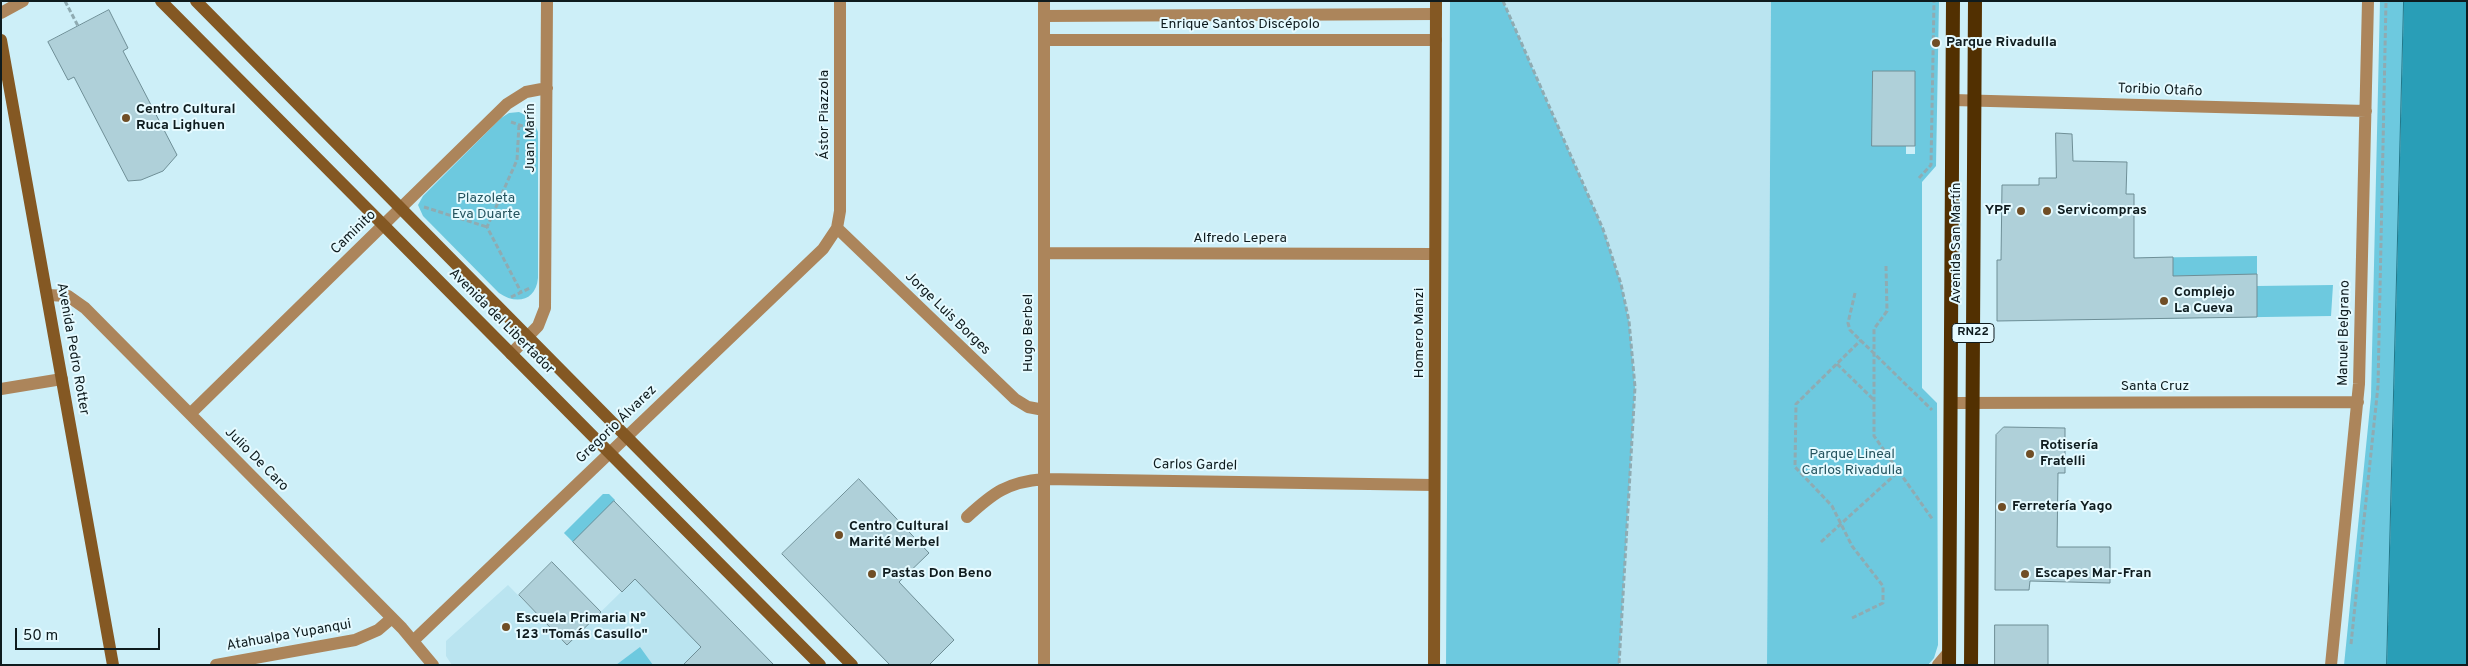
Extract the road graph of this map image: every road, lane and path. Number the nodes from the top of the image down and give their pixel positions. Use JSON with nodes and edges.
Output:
{"nodes":[{"id":1,"x":23,"y":1,"type":"edge"},
{"id":2,"x":65,"y":1,"type":"edge"},
{"id":3,"x":162,"y":1,"type":"edge"},
{"id":4,"x":196,"y":1,"type":"edge"},
{"id":5,"x":547,"y":1,"type":"edge"},
{"id":6,"x":840,"y":1,"type":"edge"},
{"id":7,"x":1044,"y":1,"type":"edge"},
{"id":8,"x":1503,"y":1,"type":"edge"},
{"id":9,"x":1934,"y":1,"type":"edge"},
{"id":10,"x":1953,"y":1,"type":"edge"},
{"id":11,"x":1975,"y":1,"type":"edge"},
{"id":12,"x":2368,"y":1,"type":"edge"},
{"id":13,"x":1436,"y":8,"type":"edge"},
{"id":14,"x":1,"y":13,"type":"edge"},
{"id":15,"x":1044,"y":16,"type":"junction"},
{"id":16,"x":78,"y":26,"type":"dead end"},
{"id":17,"x":1,"y":40,"type":"edge"},
{"id":18,"x":1044,"y":40,"type":"junction"},
{"id":19,"x":1436,"y":40,"type":"junction"},
{"id":20,"x":5,"y":84,"type":"edge"},
{"id":21,"x":547,"y":88,"type":"junction"},
{"id":22,"x":1952,"y":100,"type":"junction"},
{"id":23,"x":1974,"y":100,"type":"junction"},
{"id":24,"x":2366,"y":111,"type":"junction"},
{"id":25,"x":508,"y":120,"type":"dead end"},
{"id":26,"x":519,"y":125,"type":"junction"},
{"id":27,"x":538,"y":132,"type":"dead end"},
{"id":28,"x":1919,"y":178,"type":"dead end"},
{"id":29,"x":427,"y":204,"type":"junction"},
{"id":30,"x":418,"y":207,"type":"dead end"},
{"id":31,"x":400,"y":208,"type":"junction"},
{"id":32,"x":434,"y":217,"type":"dead end"},
{"id":33,"x":384,"y":225,"type":"junction"},
{"id":34,"x":487,"y":227,"type":"junction"},
{"id":35,"x":836,"y":228,"type":"junction"},
{"id":36,"x":1044,"y":253,"type":"junction"},
{"id":37,"x":1435,"y":254,"type":"junction"},
{"id":38,"x":1886,"y":266,"type":"dead end"},
{"id":39,"x":538,"y":284,"type":"dead end"},
{"id":40,"x":506,"y":290,"type":"dead end"},
{"id":41,"x":521,"y":292,"type":"junction"},
{"id":42,"x":1855,"y":293,"type":"dead end"},
{"id":43,"x":47,"y":295,"type":"junction"},
{"id":44,"x":513,"y":296,"type":"junction"},
{"id":45,"x":508,"y":299,"type":"dead end"},
{"id":46,"x":528,"y":337,"type":"junction"},
{"id":47,"x":1861,"y":340,"type":"junction"},
{"id":48,"x":1874,"y":352,"type":"junction"},
{"id":49,"x":511,"y":354,"type":"junction"},
{"id":50,"x":1837,"y":364,"type":"junction"},
{"id":51,"x":62,"y":379,"type":"junction"},
{"id":52,"x":1,"y":389,"type":"edge"},
{"id":53,"x":1874,"y":400,"type":"junction"},
{"id":54,"x":2358,"y":402,"type":"junction"},
{"id":55,"x":1951,"y":403,"type":"junction"},
{"id":56,"x":1973,"y":403,"type":"junction"},
{"id":57,"x":1044,"y":410,"type":"junction"},
{"id":58,"x":190,"y":414,"type":"junction"},
{"id":59,"x":1932,"y":417,"type":"dead end"},
{"id":60,"x":627,"y":437,"type":"junction"},
{"id":61,"x":610,"y":453,"type":"junction"},
{"id":62,"x":1899,"y":471,"type":"junction"},
{"id":63,"x":1044,"y":479,"type":"junction"},
{"id":64,"x":1434,"y":485,"type":"junction"},
{"id":65,"x":1933,"y":510,"type":"dead end"},
{"id":66,"x":967,"y":517,"type":"dead end"},
{"id":67,"x":1933,"y":520,"type":"junction"},
{"id":68,"x":1840,"y":524,"type":"junction"},
{"id":69,"x":1933,"y":529,"type":"dead end"},
{"id":70,"x":1821,"y":542,"type":"dead end"},
{"id":71,"x":392,"y":618,"type":"junction"},
{"id":72,"x":1852,"y":618,"type":"dead end"},
{"id":73,"x":413,"y":641,"type":"junction"},
{"id":74,"x":1949,"y":658,"type":"edge"},
{"id":75,"x":113,"y":665,"type":"edge"},
{"id":76,"x":216,"y":665,"type":"edge"},
{"id":77,"x":433,"y":665,"type":"edge"},
{"id":78,"x":820,"y":665,"type":"edge"},
{"id":79,"x":852,"y":665,"type":"edge"},
{"id":80,"x":1044,"y":665,"type":"edge"},
{"id":81,"x":1434,"y":665,"type":"edge"},
{"id":82,"x":1619,"y":665,"type":"edge"},
{"id":83,"x":1938,"y":665,"type":"edge"},
{"id":84,"x":1971,"y":665,"type":"edge"},
{"id":85,"x":2331,"y":665,"type":"edge"}],
"edges":[{"from":1,"to":14,"type":"street"},
{"from":2,"to":16,"type":"path"},
{"from":3,"to":33,"type":"main road","name":"Avenida del Libertador"},
{"from":4,"to":31,"type":"main road","name":"Avenida del Libertador"},
{"from":5,"to":21,"type":"street","name":"Juan Marín"},
{"from":6,"to":35,"type":"street","name":"Ástor Piazzola"},
{"from":7,"to":15,"type":"street","name":"Hugo Berbel"},
{"from":8,"to":82,"type":"path"},
{"from":9,"to":28,"type":"path"},
{"from":10,"to":22,"type":"highway","name":"Avenida San Martín","number":"RN22"},
{"from":11,"to":23,"type":"highway","name":"Avenida San Martín","number":"RN22"},
{"from":12,"to":24,"type":"street","name":"Manuel Belgrano"},
{"from":13,"to":15,"type":"street","name":"Enrique Santos Discépolo"},
{"from":13,"to":19,"type":"main road","name":"Homero Manzi"},
{"from":15,"to":18,"type":"street","name":"Hugo Berbel"},
{"from":17,"to":20,"type":"main road","name":"Avenida Pedro Rotter"},
{"from":18,"to":19,"type":"street","name":"Enrique Santos Discépolo"},
{"from":18,"to":36,"type":"street","name":"Hugo Berbel"},
{"from":19,"to":37,"type":"main road","name":"Homero Manzi"},
{"from":20,"to":43,"type":"main road","name":"Avenida Pedro Rotter"},
{"from":21,"to":31,"type":"street","name":"Caminito"},
{"from":21,"to":46,"type":"street","name":"Juan Marín"},
{"from":22,"to":23,"type":"street","name":"Toribio Otaño"},
{"from":22,"to":55,"type":"highway","name":"Avenida San Martín","number":"RN22"},
{"from":23,"to":24,"type":"street","name":"Toribio Otaño"},
{"from":23,"to":56,"type":"highway","name":"Avenida San Martín","number":"RN22"},
{"from":24,"to":54,"type":"street","name":"Manuel Belgrano"},
{"from":25,"to":26,"type":"path"},
{"from":26,"to":27,"type":"path"},
{"from":26,"to":34,"type":"path"},
{"from":29,"to":30,"type":"path"},
{"from":29,"to":32,"type":"path"},
{"from":29,"to":34,"type":"path"},
{"from":31,"to":33,"type":"street","name":"Caminito"},
{"from":31,"to":46,"type":"main road","name":"Avenida del Libertador"},
{"from":33,"to":49,"type":"main road","name":"Avenida del Libertador"},
{"from":33,"to":58,"type":"street","name":"Caminito"},
{"from":34,"to":41,"type":"path"},
{"from":35,"to":57,"type":"street","name":"Jorge Luis Borges"},
{"from":35,"to":60,"type":"street","name":"Gregorio Álvarez"},
{"from":36,"to":37,"type":"street","name":"Alfredo Lepera"},
{"from":36,"to":57,"type":"street","name":"Hugo Berbel"},
{"from":37,"to":64,"type":"main road","name":"Homero Manzi"},
{"from":38,"to":48,"type":"path"},
{"from":39,"to":41,"type":"path"},
{"from":40,"to":44,"type":"path"},
{"from":41,"to":44,"type":"path"},
{"from":42,"to":47,"type":"path"},
{"from":43,"to":51,"type":"main road","name":"Avenida Pedro Rotter"},
{"from":43,"to":58,"type":"street","name":"Julio De Caro"},
{"from":44,"to":45,"type":"path"},
{"from":46,"to":49,"type":"street","name":"Juan Marín"},
{"from":46,"to":60,"type":"main road","name":"Avenida del Libertador"},
{"from":47,"to":48,"type":"path"},
{"from":47,"to":50,"type":"path"},
{"from":48,"to":53,"type":"path"},
{"from":48,"to":59,"type":"path"},
{"from":49,"to":61,"type":"main road","name":"Avenida del Libertador"},
{"from":50,"to":53,"type":"path"},
{"from":50,"to":68,"type":"path"},
{"from":51,"to":52,"type":"street"},
{"from":51,"to":75,"type":"main road","name":"Avenida Pedro Rotter"},
{"from":53,"to":62,"type":"path"},
{"from":54,"to":56,"type":"street","name":"Santa Cruz"},
{"from":54,"to":85,"type":"street","name":"Manuel Belgrano"},
{"from":55,"to":56,"type":"street","name":"Santa Cruz"},
{"from":55,"to":74,"type":"highway","name":"Avenida San Martín","number":"RN22"},
{"from":56,"to":84,"type":"highway","name":"Avenida San Martín","number":"RN22"},
{"from":57,"to":63,"type":"street","name":"Hugo Berbel"},
{"from":58,"to":71,"type":"street","name":"Julio De Caro"},
{"from":60,"to":61,"type":"street","name":"Gregorio Álvarez"},
{"from":60,"to":79,"type":"main road","name":"Avenida del Libertador"},
{"from":61,"to":73,"type":"street","name":"Gregorio Álvarez"},
{"from":61,"to":78,"type":"main road","name":"Avenida del Libertador"},
{"from":62,"to":67,"type":"path"},
{"from":62,"to":68,"type":"path"},
{"from":63,"to":64,"type":"street","name":"Carlos Gardel"},
{"from":63,"to":66,"type":"street","name":"Carlos Gardel"},
{"from":63,"to":80,"type":"street","name":"Hugo Berbel"},
{"from":64,"to":81,"type":"main road","name":"Homero Manzi"},
{"from":65,"to":67,"type":"path"},
{"from":67,"to":69,"type":"path"},
{"from":68,"to":70,"type":"path"},
{"from":68,"to":72,"type":"path"},
{"from":71,"to":73,"type":"street","name":"Julio De Caro"},
{"from":71,"to":76,"type":"street","name":"Atahualpa Yupanqui"},
{"from":73,"to":77,"type":"street","name":"Julio De Caro"},
{"from":74,"to":83,"type":"street"}]}
